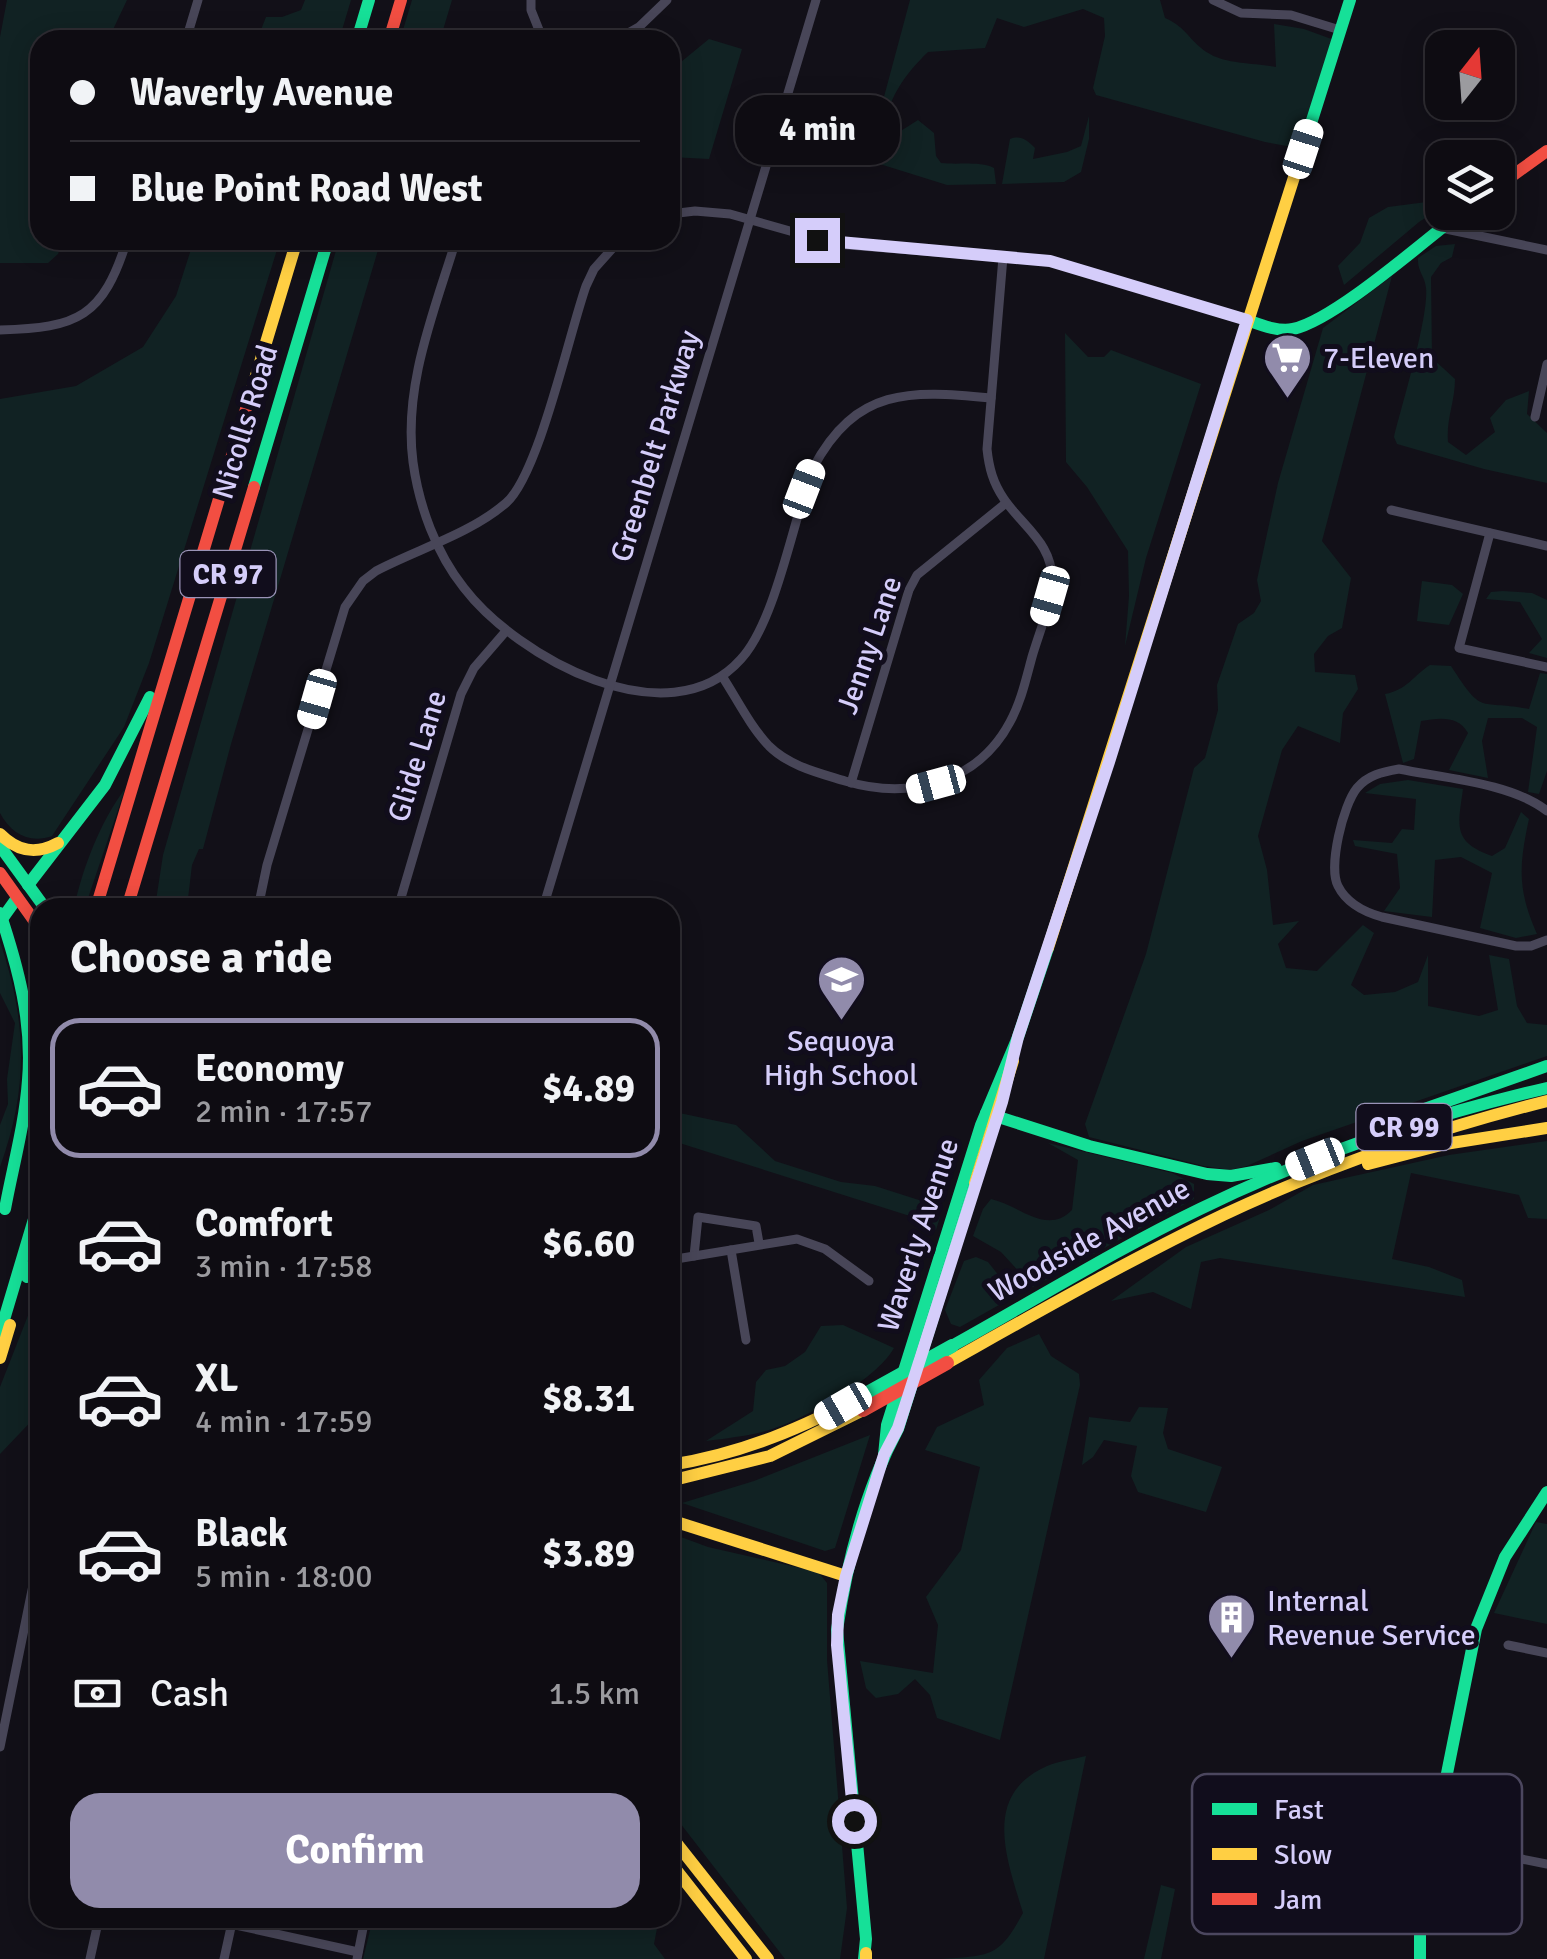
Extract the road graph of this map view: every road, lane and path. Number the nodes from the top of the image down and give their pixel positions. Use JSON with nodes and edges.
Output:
{"nodes":[{"id":1,"x":198,"y":0,"type":"edge"},
{"id":2,"x":369,"y":0,"type":"edge"},
{"id":3,"x":400,"y":0,"type":"edge"},
{"id":4,"x":531,"y":0,"type":"edge"},
{"id":5,"x":667,"y":0,"type":"edge"},
{"id":6,"x":816,"y":0,"type":"edge"},
{"id":7,"x":1212,"y":0,"type":"edge"},
{"id":8,"x":1350,"y":0,"type":"edge"},
{"id":9,"x":189,"y":30,"type":"edge"},
{"id":10,"x":360,"y":30,"type":"edge"},
{"id":11,"x":391,"y":30,"type":"edge"},
{"id":12,"x":539,"y":30,"type":"edge"},
{"id":13,"x":634,"y":30,"type":"edge"},
{"id":14,"x":1340,"y":30,"type":"junction"},
{"id":15,"x":1547,"y":150,"type":"edge"},
{"id":16,"x":1515,"y":174,"type":"edge"},
{"id":17,"x":680,"y":214,"type":"edge"},
{"id":18,"x":750,"y":218,"type":"junction"},
{"id":19,"x":1438,"y":230,"type":"edge"},
{"id":20,"x":1451,"y":230,"type":"edge"},
{"id":21,"x":123,"y":250,"type":"edge"},
{"id":22,"x":294,"y":250,"type":"edge"},
{"id":23,"x":325,"y":250,"type":"edge"},
{"id":24,"x":453,"y":250,"type":"edge"},
{"id":25,"x":611,"y":250,"type":"edge"},
{"id":26,"x":1547,"y":250,"type":"edge"},
{"id":27,"x":1003,"y":257,"type":"junction"},
{"id":28,"x":1247,"y":320,"type":"junction"},
{"id":29,"x":0,"y":330,"type":"edge"},
{"id":30,"x":1547,"y":364,"type":"edge"},
{"id":31,"x":991,"y":398,"type":"junction"},
{"id":32,"x":1534,"y":417,"type":"dead end"},
{"id":33,"x":1006,"y":503,"type":"junction"},
{"id":34,"x":1392,"y":510,"type":"dead end"},
{"id":35,"x":1490,"y":533,"type":"junction"},
{"id":36,"x":436,"y":542,"type":"junction"},
{"id":37,"x":1547,"y":546,"type":"edge"},
{"id":38,"x":188,"y":604,"type":"junction"},
{"id":39,"x":506,"y":631,"type":"junction"},
{"id":40,"x":1547,"y":667,"type":"edge"},
{"id":41,"x":722,"y":676,"type":"junction"},
{"id":42,"x":610,"y":683,"type":"junction"},
{"id":43,"x":166,"y":780,"type":"junction"},
{"id":44,"x":851,"y":783,"type":"junction"},
{"id":45,"x":1547,"y":811,"type":"edge"},
{"id":46,"x":0,"y":834,"type":"edge"},
{"id":47,"x":66,"y":838,"type":"junction"},
{"id":48,"x":0,"y":846,"type":"edge"},
{"id":49,"x":0,"y":873,"type":"edge"},
{"id":50,"x":28,"y":886,"type":"junction"},
{"id":51,"x":17,"y":898,"type":"junction"},
{"id":52,"x":37,"y":898,"type":"edge"},
{"id":53,"x":99,"y":898,"type":"edge"},
{"id":54,"x":131,"y":898,"type":"edge"},
{"id":55,"x":143,"y":898,"type":"edge"},
{"id":56,"x":260,"y":898,"type":"edge"},
{"id":57,"x":401,"y":898,"type":"edge"},
{"id":58,"x":546,"y":898,"type":"edge"},
{"id":59,"x":1,"y":916,"type":"edge"},
{"id":60,"x":30,"y":916,"type":"edge"},
{"id":61,"x":1547,"y":940,"type":"edge"},
{"id":62,"x":1547,"y":1066,"type":"edge"},
{"id":63,"x":1547,"y":1088,"type":"edge"},
{"id":64,"x":1547,"y":1101,"type":"edge"},
{"id":65,"x":992,"y":1115,"type":"junction"},
{"id":66,"x":30,"y":1127,"type":"edge"},
{"id":67,"x":1547,"y":1128,"type":"edge"},
{"id":68,"x":1359,"y":1142,"type":"junction"},
{"id":69,"x":1315,"y":1159,"type":"junction"},
{"id":70,"x":1309,"y":1178,"type":"junction"},
{"id":71,"x":5,"y":1209,"type":"junction"},
{"id":72,"x":0,"y":1226,"type":"edge"},
{"id":73,"x":30,"y":1233,"type":"edge"},
{"id":74,"x":758,"y":1244,"type":"junction"},
{"id":75,"x":731,"y":1250,"type":"junction"},
{"id":76,"x":694,"y":1256,"type":"junction"},
{"id":77,"x":680,"y":1258,"type":"edge"},
{"id":78,"x":30,"y":1272,"type":"edge"},
{"id":79,"x":868,"y":1281,"type":"dead end"},
{"id":80,"x":1043,"y":1303,"type":"junction"},
{"id":81,"x":1026,"y":1313,"type":"junction"},
{"id":82,"x":0,"y":1334,"type":"edge"},
{"id":83,"x":746,"y":1340,"type":"dead end"},
{"id":84,"x":0,"y":1358,"type":"edge"},
{"id":85,"x":680,"y":1463,"type":"edge"},
{"id":86,"x":680,"y":1478,"type":"edge"},
{"id":87,"x":1547,"y":1492,"type":"edge"},
{"id":88,"x":680,"y":1523,"type":"edge"},
{"id":89,"x":846,"y":1576,"type":"junction"},
{"id":90,"x":30,"y":1600,"type":"edge"},
{"id":91,"x":1508,"y":1645,"type":"dead end"},
{"id":92,"x":1547,"y":1653,"type":"edge"},
{"id":93,"x":0,"y":1747,"type":"edge"},
{"id":94,"x":1446,"y":1774,"type":"edge"},
{"id":95,"x":680,"y":1847,"type":"edge"},
{"id":96,"x":1522,"y":1859,"type":"edge"},
{"id":97,"x":1547,"y":1864,"type":"edge"},
{"id":98,"x":680,"y":1875,"type":"edge"},
{"id":99,"x":97,"y":1928,"type":"edge"},
{"id":100,"x":231,"y":1928,"type":"edge"},
{"id":101,"x":257,"y":1928,"type":"edge"},
{"id":102,"x":363,"y":1928,"type":"edge"},
{"id":103,"x":358,"y":1956,"type":"edge"},
{"id":104,"x":865,"y":1957,"type":"edge"},
{"id":105,"x":90,"y":1959,"type":"edge"},
{"id":106,"x":224,"y":1959,"type":"edge"},
{"id":107,"x":746,"y":1959,"type":"edge"},
{"id":108,"x":768,"y":1959,"type":"edge"}],
"edges":[{"from":1,"to":9,"type":"street"},
{"from":2,"to":10,"type":"main road"},
{"from":3,"to":11,"type":"main road"},
{"from":4,"to":12,"type":"street"},
{"from":5,"to":13,"type":"street"},
{"from":6,"to":18,"type":"street","name":"Greenbelt Parkway"},
{"from":7,"to":14,"type":"street"},
{"from":8,"to":14,"type":"main road","name":"Waverly Avenue"},
{"from":14,"to":28,"type":"main road","name":"Waverly Avenue"},
{"from":15,"to":16,"type":"main road"},
{"from":17,"to":18,"type":"street"},
{"from":18,"to":27,"type":"street"},
{"from":18,"to":42,"type":"street","name":"Greenbelt Parkway"},
{"from":19,"to":28,"type":"main road"},
{"from":20,"to":26,"type":"street"},
{"from":21,"to":29,"type":"street"},
{"from":22,"to":38,"type":"main road","name":"Nicolls Road","number":"CR 97"},
{"from":23,"to":43,"type":"main road","name":"Nicolls Road","number":"CR 97"},
{"from":24,"to":36,"type":"street"},
{"from":25,"to":36,"type":"street"},
{"from":27,"to":28,"type":"street"},
{"from":27,"to":31,"type":"street"},
{"from":28,"to":65,"type":"main road","name":"Waverly Avenue"},
{"from":30,"to":32,"type":"street"},
{"from":31,"to":33,"type":"street"},
{"from":31,"to":41,"type":"street"},
{"from":33,"to":44,"type":"street","name":"Jenny Lane"},
{"from":33,"to":44,"type":"street"},
{"from":34,"to":35,"type":"street"},
{"from":35,"to":37,"type":"street"},
{"from":35,"to":40,"type":"street"},
{"from":36,"to":39,"type":"street"},
{"from":36,"to":56,"type":"street"},
{"from":38,"to":47,"type":"main road"},
{"from":38,"to":53,"type":"main road","name":"Nicolls Road","number":"CR 97"},
{"from":39,"to":42,"type":"street"},
{"from":39,"to":57,"type":"street","name":"Glide Lane"},
{"from":41,"to":42,"type":"street"},
{"from":41,"to":44,"type":"street"},
{"from":42,"to":58,"type":"street","name":"Greenbelt Parkway"},
{"from":43,"to":54,"type":"main road","name":"Nicolls Road","number":"CR 97"},
{"from":43,"to":55,"type":"main road"},
{"from":45,"to":61,"type":"street"},
{"from":46,"to":47,"type":"main road"},
{"from":47,"to":50,"type":"main road"},
{"from":48,"to":50,"type":"main road"},
{"from":49,"to":51,"type":"main road"},
{"from":50,"to":51,"type":"main road"},
{"from":50,"to":52,"type":"main road"},
{"from":51,"to":59,"type":"main road"},
{"from":51,"to":60,"type":"main road"},
{"from":59,"to":71,"type":"main road"},
{"from":62,"to":68,"type":"main road"},
{"from":63,"to":68,"type":"main road","name":"Woodside Avenue","number":"CR 99"},
{"from":64,"to":70,"type":"main road","name":"Woodside Avenue","number":"CR 99"},
{"from":65,"to":69,"type":"main road"},
{"from":65,"to":89,"type":"main road","name":"Waverly Avenue"},
{"from":66,"to":71,"type":"main road"},
{"from":67,"to":70,"type":"main road"},
{"from":68,"to":69,"type":"main road","name":"Woodside Avenue","number":"CR 99"},
{"from":69,"to":80,"type":"main road","name":"Woodside Avenue","number":"CR 99"},
{"from":70,"to":80,"type":"main road","name":"Woodside Avenue","number":"CR 99"},
{"from":71,"to":72,"type":"main road"},
{"from":73,"to":82,"type":"main road"},
{"from":74,"to":75,"type":"street"},
{"from":74,"to":76,"type":"street"},
{"from":74,"to":79,"type":"street"},
{"from":75,"to":76,"type":"street"},
{"from":75,"to":83,"type":"street"},
{"from":76,"to":77,"type":"street"},
{"from":78,"to":84,"type":"main road"},
{"from":80,"to":81,"type":"main road","name":"Woodside Avenue","number":"CR 99"},
{"from":81,"to":85,"type":"main road","name":"Woodside Avenue","number":"CR 99","bridge":true},
{"from":81,"to":86,"type":"main road","name":"Woodside Avenue","number":"CR 99","bridge":true},
{"from":87,"to":94,"type":"main road"},
{"from":88,"to":89,"type":"main road"},
{"from":89,"to":104,"type":"main road","name":"Waverly Avenue"},
{"from":90,"to":93,"type":"street"},
{"from":91,"to":92,"type":"street"},
{"from":95,"to":108,"type":"main road"},
{"from":96,"to":97,"type":"street"},
{"from":98,"to":107,"type":"main road"},
{"from":99,"to":105,"type":"street"},
{"from":100,"to":106,"type":"street"},
{"from":101,"to":103,"type":"street"},
{"from":102,"to":103,"type":"street"}]}
